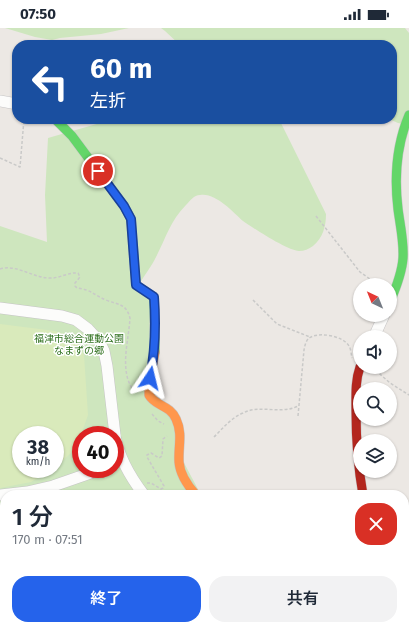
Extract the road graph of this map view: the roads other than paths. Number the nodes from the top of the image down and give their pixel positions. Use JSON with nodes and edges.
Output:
{"nodes":[{"id":1,"x":0,"y":101,"type":"edge"},
{"id":2,"x":12,"y":103,"type":"edge"},
{"id":3,"x":409,"y":116,"type":"edge"},
{"id":4,"x":60,"y":124,"type":"edge"},
{"id":5,"x":405,"y":230,"type":"edge"},
{"id":6,"x":397,"y":285,"type":"edge"},
{"id":7,"x":0,"y":308,"type":"edge"},
{"id":8,"x":356,"y":374,"type":"edge"},
{"id":9,"x":114,"y":426,"type":"edge"},
{"id":10,"x":124,"y":469,"type":"edge"},
{"id":11,"x":76,"y":478,"type":"edge"},
{"id":12,"x":36,"y":490,"type":"edge"},
{"id":13,"x":140,"y":490,"type":"edge"},
{"id":14,"x":192,"y":490,"type":"edge"},
{"id":15,"x":362,"y":490,"type":"edge"}],
"edges":[{"from":1,"to":2,"type":"street"},
{"from":3,"to":5,"type":"street"},
{"from":4,"to":14,"type":"street"},
{"from":5,"to":6,"type":"street"},
{"from":7,"to":9,"type":"street"},
{"from":8,"to":15,"type":"street"},
{"from":10,"to":13,"type":"street"},
{"from":11,"to":12,"type":"street"}]}
